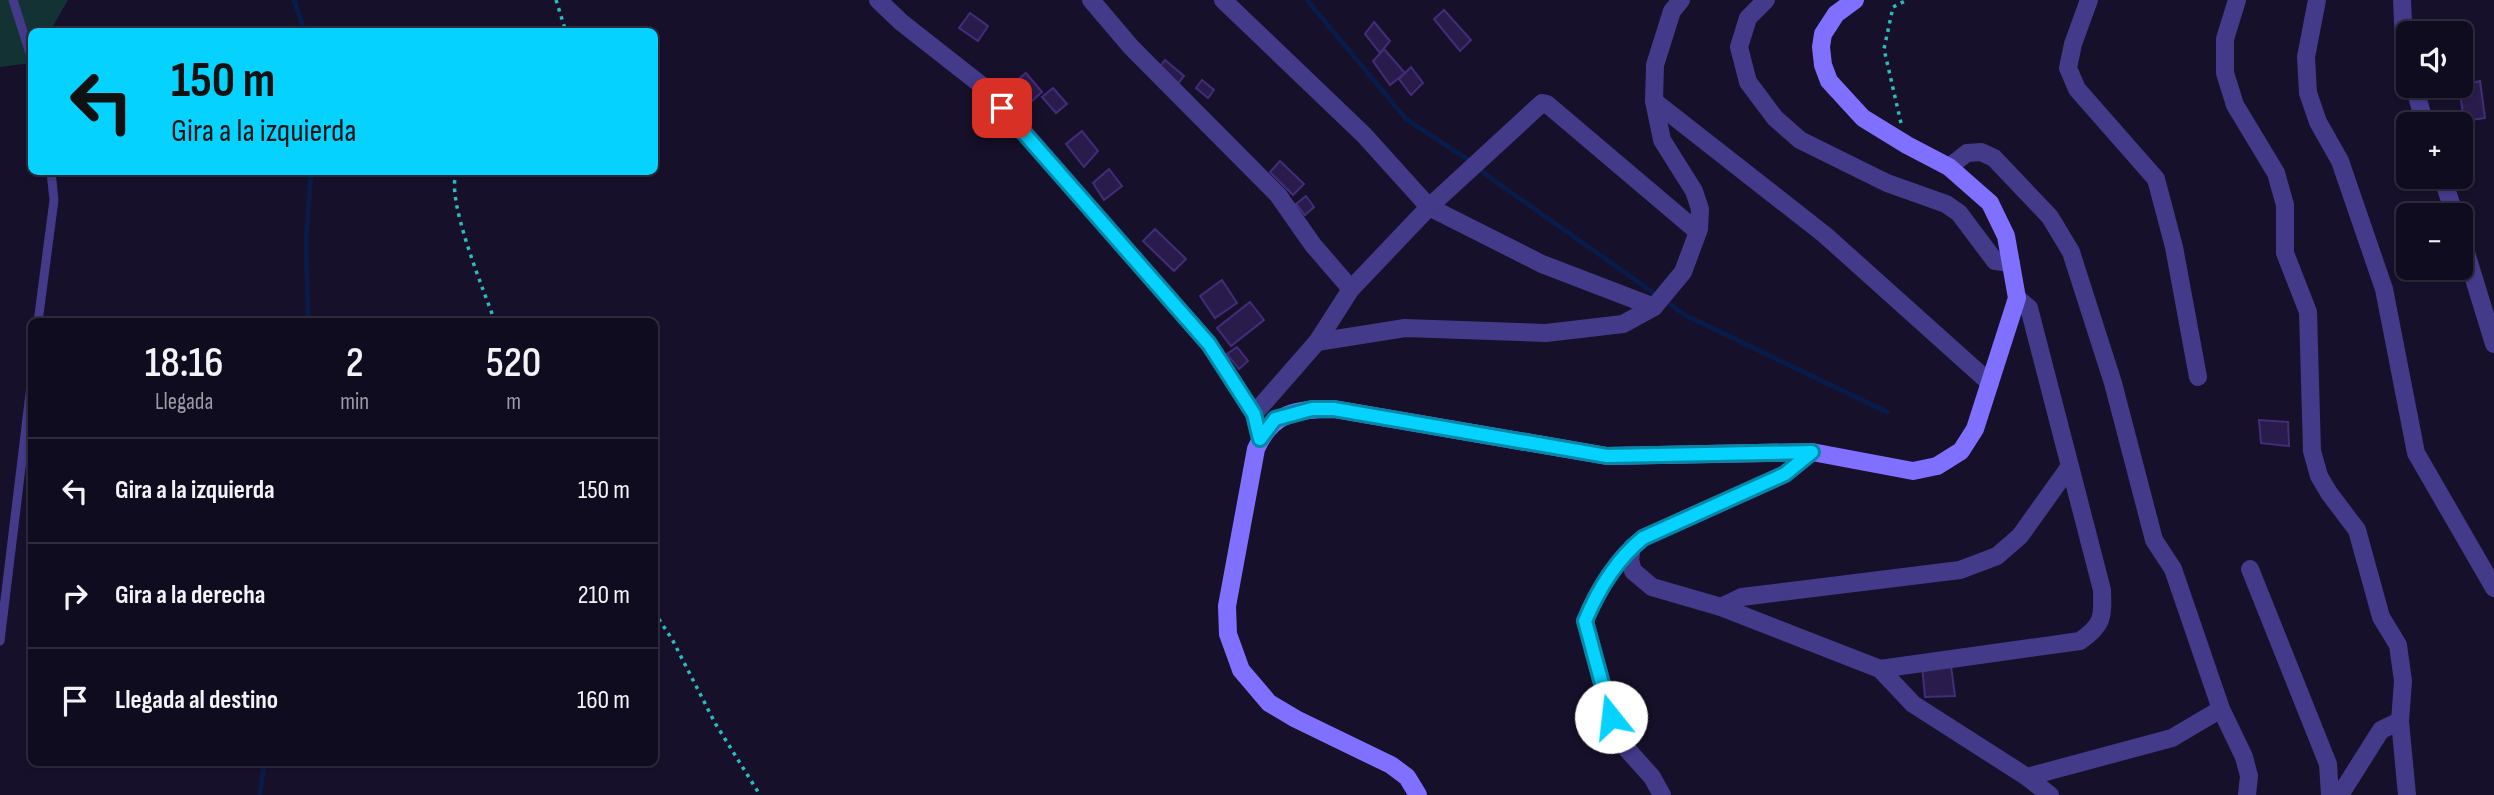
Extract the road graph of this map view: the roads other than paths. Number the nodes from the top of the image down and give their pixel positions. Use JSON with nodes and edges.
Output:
{"nodes":[{"id":1,"x":13,"y":0,"type":"edge"},
{"id":2,"x":877,"y":0,"type":"edge"},
{"id":3,"x":1091,"y":0,"type":"edge"},
{"id":4,"x":1223,"y":0,"type":"edge"},
{"id":5,"x":1681,"y":0,"type":"edge"},
{"id":6,"x":1766,"y":0,"type":"edge"},
{"id":7,"x":1855,"y":0,"type":"edge"},
{"id":8,"x":2088,"y":0,"type":"edge"},
{"id":9,"x":2237,"y":0,"type":"edge"},
{"id":10,"x":2317,"y":0,"type":"edge"},
{"id":11,"x":2402,"y":0,"type":"edge"},
{"id":12,"x":2403,"y":21,"type":"edge"},
{"id":13,"x":28,"y":47,"type":"edge"},
{"id":14,"x":1654,"y":101,"type":"junction"},
{"id":15,"x":1949,"y":167,"type":"junction"},
{"id":16,"x":51,"y":175,"type":"edge"},
{"id":17,"x":1429,"y":207,"type":"junction"},
{"id":18,"x":1698,"y":232,"type":"junction"},
{"id":19,"x":2011,"y":263,"type":"junction"},
{"id":20,"x":2473,"y":275,"type":"edge"},
{"id":21,"x":1351,"y":289,"type":"junction"},
{"id":22,"x":2017,"y":298,"type":"junction"},
{"id":23,"x":1654,"y":307,"type":"junction"},
{"id":24,"x":39,"y":318,"type":"edge"},
{"id":25,"x":1317,"y":342,"type":"junction"},
{"id":26,"x":2494,"y":344,"type":"edge"},
{"id":27,"x":2198,"y":377,"type":"dead end"},
{"id":28,"x":1990,"y":383,"type":"junction"},
{"id":29,"x":28,"y":410,"type":"edge"},
{"id":30,"x":1254,"y":414,"type":"junction"},
{"id":31,"x":1260,"y":439,"type":"junction"},
{"id":32,"x":1812,"y":452,"type":"junction"},
{"id":33,"x":2070,"y":466,"type":"junction"},
{"id":34,"x":1632,"y":547,"type":"junction"},
{"id":35,"x":2250,"y":569,"type":"dead end"},
{"id":36,"x":2494,"y":588,"type":"edge"},
{"id":37,"x":1721,"y":607,"type":"junction"},
{"id":38,"x":0,"y":641,"type":"edge"},
{"id":39,"x":1880,"y":669,"type":"junction"},
{"id":40,"x":2221,"y":709,"type":"junction"},
{"id":41,"x":2399,"y":721,"type":"junction"},
{"id":42,"x":2027,"y":777,"type":"junction"},
{"id":43,"x":1418,"y":795,"type":"edge"},
{"id":44,"x":1662,"y":795,"type":"edge"},
{"id":45,"x":2050,"y":795,"type":"edge"},
{"id":46,"x":2247,"y":795,"type":"edge"},
{"id":47,"x":2330,"y":795,"type":"edge"},
{"id":48,"x":2340,"y":795,"type":"edge"},
{"id":49,"x":2407,"y":795,"type":"edge"}],
"edges":[{"from":1,"to":13,"type":"lane"},
{"from":2,"to":30,"type":"street"},
{"from":3,"to":21,"type":"street"},
{"from":4,"to":17,"type":"street"},
{"from":5,"to":14,"type":"street"},
{"from":6,"to":19,"type":"street"},
{"from":7,"to":15,"type":"main road"},
{"from":8,"to":27,"type":"street"},
{"from":9,"to":41,"type":"street"},
{"from":10,"to":36,"type":"street"},
{"from":11,"to":12,"type":"street"},
{"from":14,"to":18,"type":"street"},
{"from":14,"to":28,"type":"street"},
{"from":15,"to":19,"type":"main road"},
{"from":15,"to":40,"type":"street"},
{"from":16,"to":24,"type":"lane"},
{"from":17,"to":18,"type":"street"},
{"from":17,"to":21,"type":"street"},
{"from":17,"to":23,"type":"street"},
{"from":18,"to":23,"type":"street"},
{"from":19,"to":22,"type":"main road"},
{"from":20,"to":26,"type":"street"},
{"from":21,"to":25,"type":"street"},
{"from":22,"to":28,"type":"main road"},
{"from":22,"to":33,"type":"street"},
{"from":23,"to":25,"type":"street"},
{"from":25,"to":30,"type":"street"},
{"from":28,"to":32,"type":"main road"},
{"from":29,"to":38,"type":"lane"},
{"from":30,"to":31,"type":"street"},
{"from":31,"to":32,"type":"main road"},
{"from":31,"to":43,"type":"main road"},
{"from":32,"to":34,"type":"street"},
{"from":33,"to":37,"type":"street"},
{"from":33,"to":39,"type":"street"},
{"from":34,"to":37,"type":"street"},
{"from":34,"to":44,"type":"street"},
{"from":35,"to":47,"type":"street"},
{"from":37,"to":39,"type":"street"},
{"from":39,"to":42,"type":"street"},
{"from":40,"to":42,"type":"street"},
{"from":40,"to":46,"type":"street"},
{"from":41,"to":48,"type":"street"},
{"from":41,"to":49,"type":"street"},
{"from":42,"to":45,"type":"street"}]}
